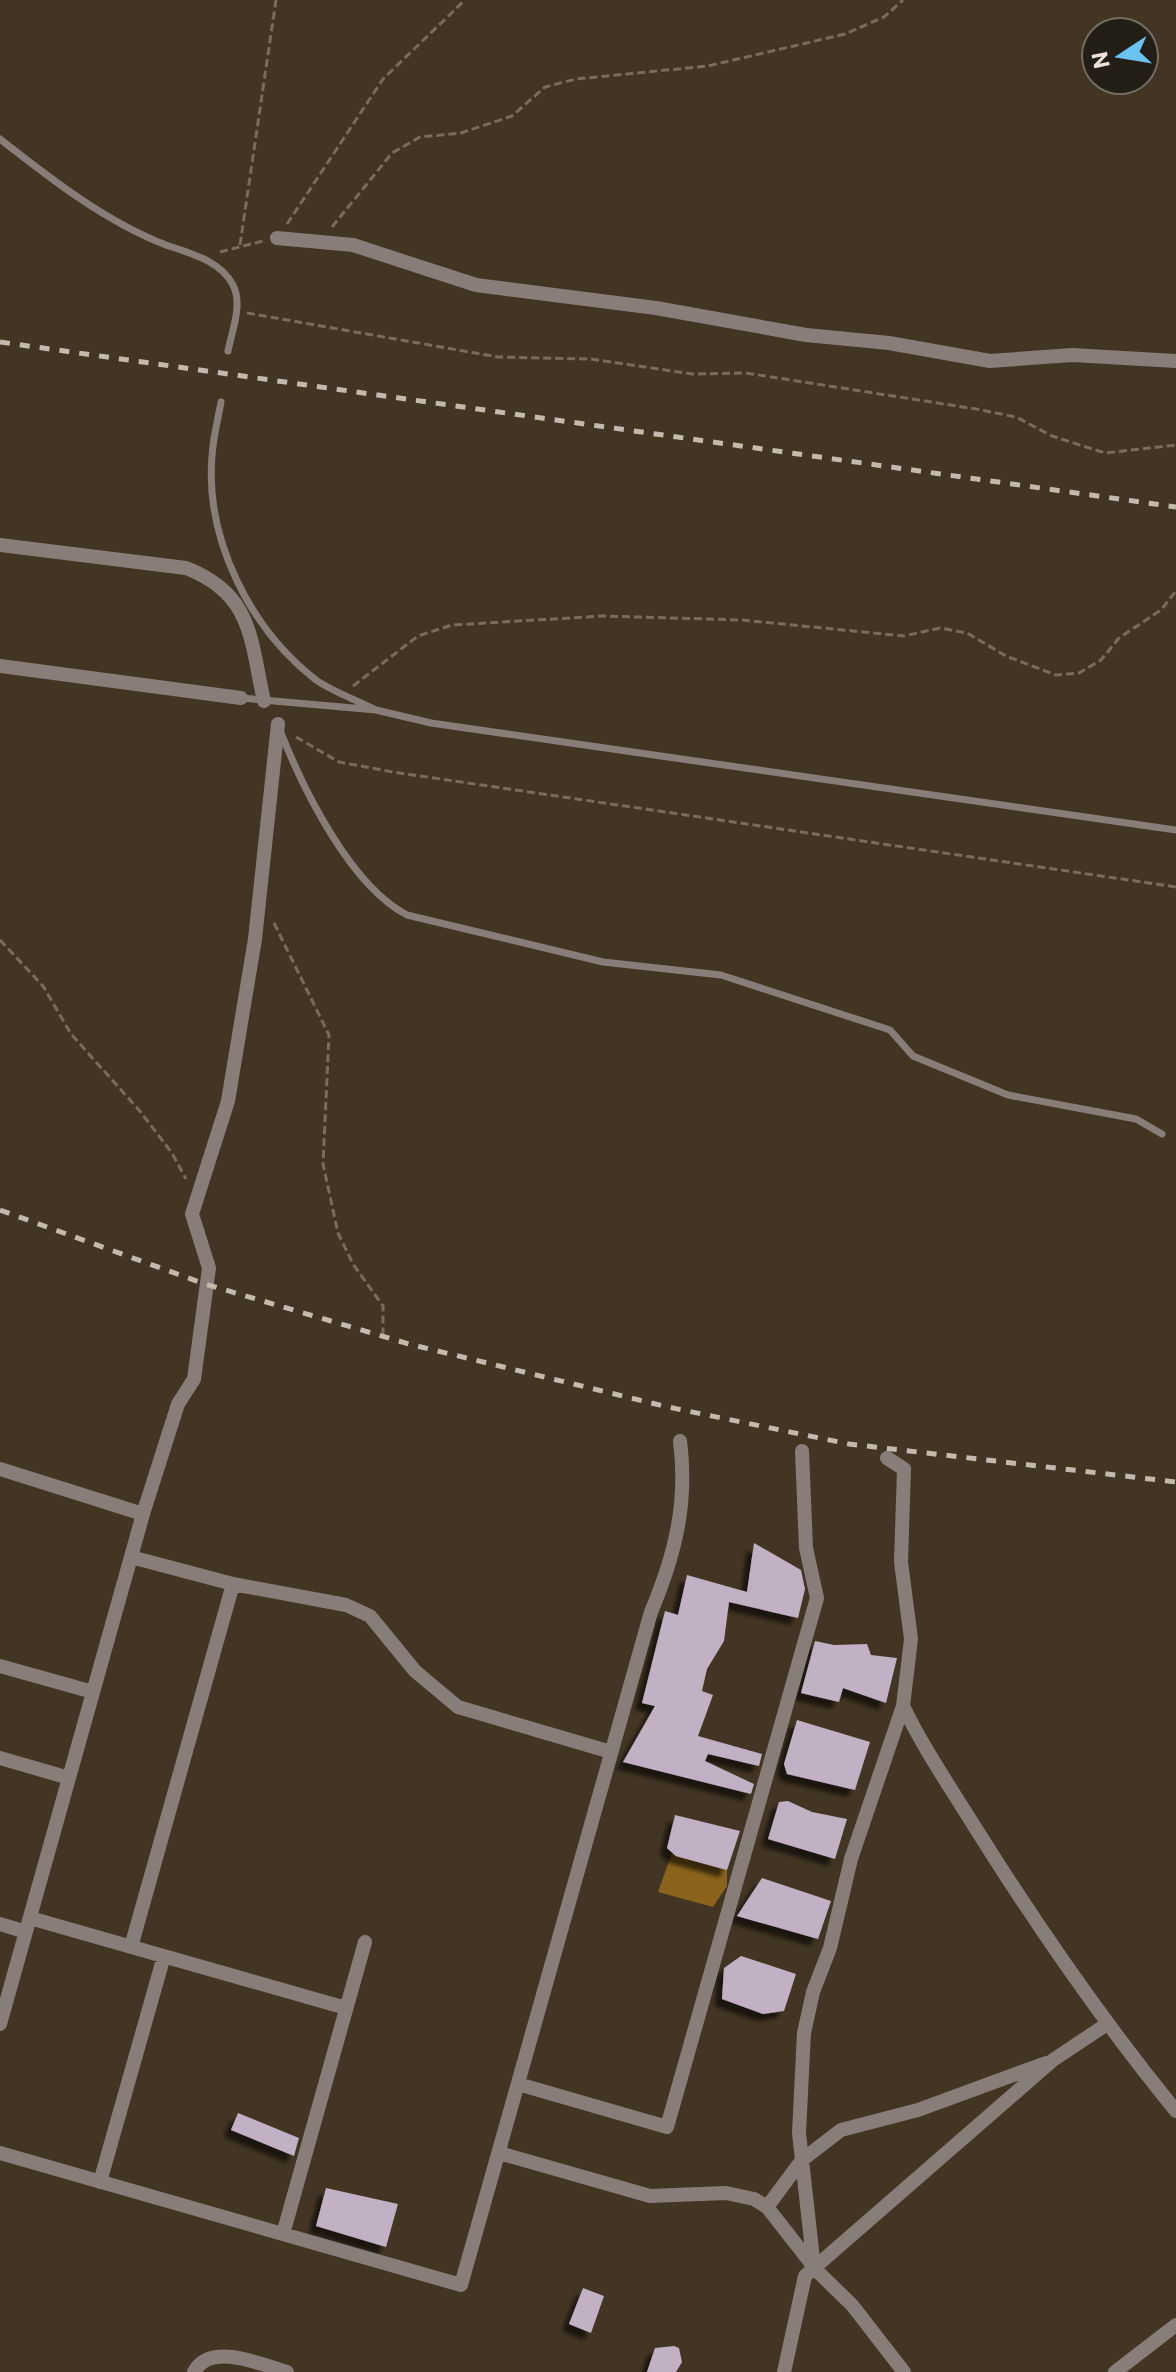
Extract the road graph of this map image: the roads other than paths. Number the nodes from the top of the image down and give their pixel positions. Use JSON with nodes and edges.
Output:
{"nodes":[{"id":1,"x":0,"y":139,"type":"edge"},
{"id":2,"x":277,"y":238,"type":"road end"},
{"id":3,"x":228,"y":351,"type":"dead end"},
{"id":4,"x":1176,"y":361,"type":"edge"},
{"id":5,"x":221,"y":402,"type":"dead end"},
{"id":6,"x":0,"y":545,"type":"edge"},
{"id":7,"x":0,"y":666,"type":"edge"},
{"id":8,"x":241,"y":698,"type":"joint"},
{"id":9,"x":264,"y":701,"type":"junction"},
{"id":10,"x":376,"y":710,"type":"junction"},
{"id":11,"x":278,"y":724,"type":"joint"},
{"id":12,"x":1176,"y":830,"type":"edge"},
{"id":13,"x":1162,"y":1134,"type":"dead end"},
{"id":14,"x":680,"y":1441,"type":"dead end"},
{"id":15,"x":802,"y":1451,"type":"dead end"},
{"id":16,"x":887,"y":1458,"type":"dead end"},
{"id":17,"x":0,"y":1469,"type":"edge"},
{"id":18,"x":143,"y":1514,"type":"junction"},
{"id":19,"x":131,"y":1557,"type":"junction"},
{"id":20,"x":233,"y":1584,"type":"junction"},
{"id":21,"x":0,"y":1666,"type":"edge"},
{"id":22,"x":93,"y":1692,"type":"junction"},
{"id":23,"x":903,"y":1706,"type":"junction"},
{"id":24,"x":611,"y":1752,"type":"junction"},
{"id":25,"x":0,"y":1758,"type":"edge"},
{"id":26,"x":69,"y":1778,"type":"junction"},
{"id":27,"x":0,"y":1924,"type":"edge"},
{"id":28,"x":28,"y":1925,"type":"junction"},
{"id":29,"x":365,"y":1942,"type":"dead end"},
{"id":30,"x":131,"y":1947,"type":"junction"},
{"id":31,"x":164,"y":1956,"type":"junction"},
{"id":32,"x":346,"y":2008,"type":"junction"},
{"id":33,"x":0,"y":2024,"type":"edge"},
{"id":34,"x":1107,"y":2024,"type":"junction"},
{"id":35,"x":1053,"y":2060,"type":"junction"},
{"id":36,"x":518,"y":2084,"type":"junction"},
{"id":37,"x":1176,"y":2111,"type":"edge"},
{"id":38,"x":0,"y":2153,"type":"edge"},
{"id":39,"x":499,"y":2153,"type":"junction"},
{"id":40,"x":802,"y":2160,"type":"junction"},
{"id":41,"x":100,"y":2182,"type":"junction"},
{"id":42,"x":767,"y":2207,"type":"junction"},
{"id":43,"x":283,"y":2234,"type":"junction"},
{"id":44,"x":814,"y":2268,"type":"junction"},
{"id":45,"x":1176,"y":2325,"type":"edge"},
{"id":46,"x":194,"y":2372,"type":"edge"},
{"id":47,"x":287,"y":2372,"type":"edge"},
{"id":48,"x":784,"y":2372,"type":"edge"},
{"id":49,"x":904,"y":2372,"type":"edge"},
{"id":50,"x":1115,"y":2372,"type":"edge"}],
"edges":[{"from":1,"to":3,"type":"lane"},
{"from":2,"to":4,"type":"street"},
{"from":5,"to":10,"type":"lane"},
{"from":6,"to":9,"type":"street"},
{"from":7,"to":8,"type":"street"},
{"from":8,"to":9,"type":"lane"},
{"from":9,"to":10,"type":"lane"},
{"from":10,"to":12,"type":"lane"},
{"from":11,"to":13,"type":"lane"},
{"from":11,"to":18,"type":"street"},
{"from":14,"to":24,"type":"street"},
{"from":15,"to":36,"type":"street"},
{"from":16,"to":23,"type":"street"},
{"from":17,"to":18,"type":"street"},
{"from":18,"to":19,"type":"street"},
{"from":19,"to":20,"type":"street"},
{"from":19,"to":22,"type":"street"},
{"from":20,"to":24,"type":"street"},
{"from":20,"to":30,"type":"street"},
{"from":21,"to":22,"type":"street"},
{"from":22,"to":26,"type":"street"},
{"from":23,"to":34,"type":"street"},
{"from":23,"to":40,"type":"street"},
{"from":24,"to":36,"type":"street"},
{"from":25,"to":26,"type":"street"},
{"from":26,"to":28,"type":"street"},
{"from":27,"to":28,"type":"street"},
{"from":28,"to":30,"type":"street"},
{"from":28,"to":33,"type":"street"},
{"from":29,"to":32,"type":"street"},
{"from":30,"to":31,"type":"street"},
{"from":31,"to":32,"type":"street"},
{"from":31,"to":41,"type":"street"},
{"from":32,"to":43,"type":"street"},
{"from":34,"to":35,"type":"street"},
{"from":34,"to":37,"type":"street"},
{"from":35,"to":40,"type":"street"},
{"from":35,"to":44,"type":"street"},
{"from":36,"to":39,"type":"street"},
{"from":38,"to":41,"type":"street"},
{"from":39,"to":42,"type":"street"},
{"from":39,"to":43,"type":"street"},
{"from":40,"to":42,"type":"street"},
{"from":40,"to":44,"type":"street"},
{"from":41,"to":43,"type":"street"},
{"from":42,"to":44,"type":"street"},
{"from":44,"to":48,"type":"street"},
{"from":44,"to":49,"type":"street"},
{"from":45,"to":50,"type":"street"},
{"from":46,"to":47,"type":"street"}]}
